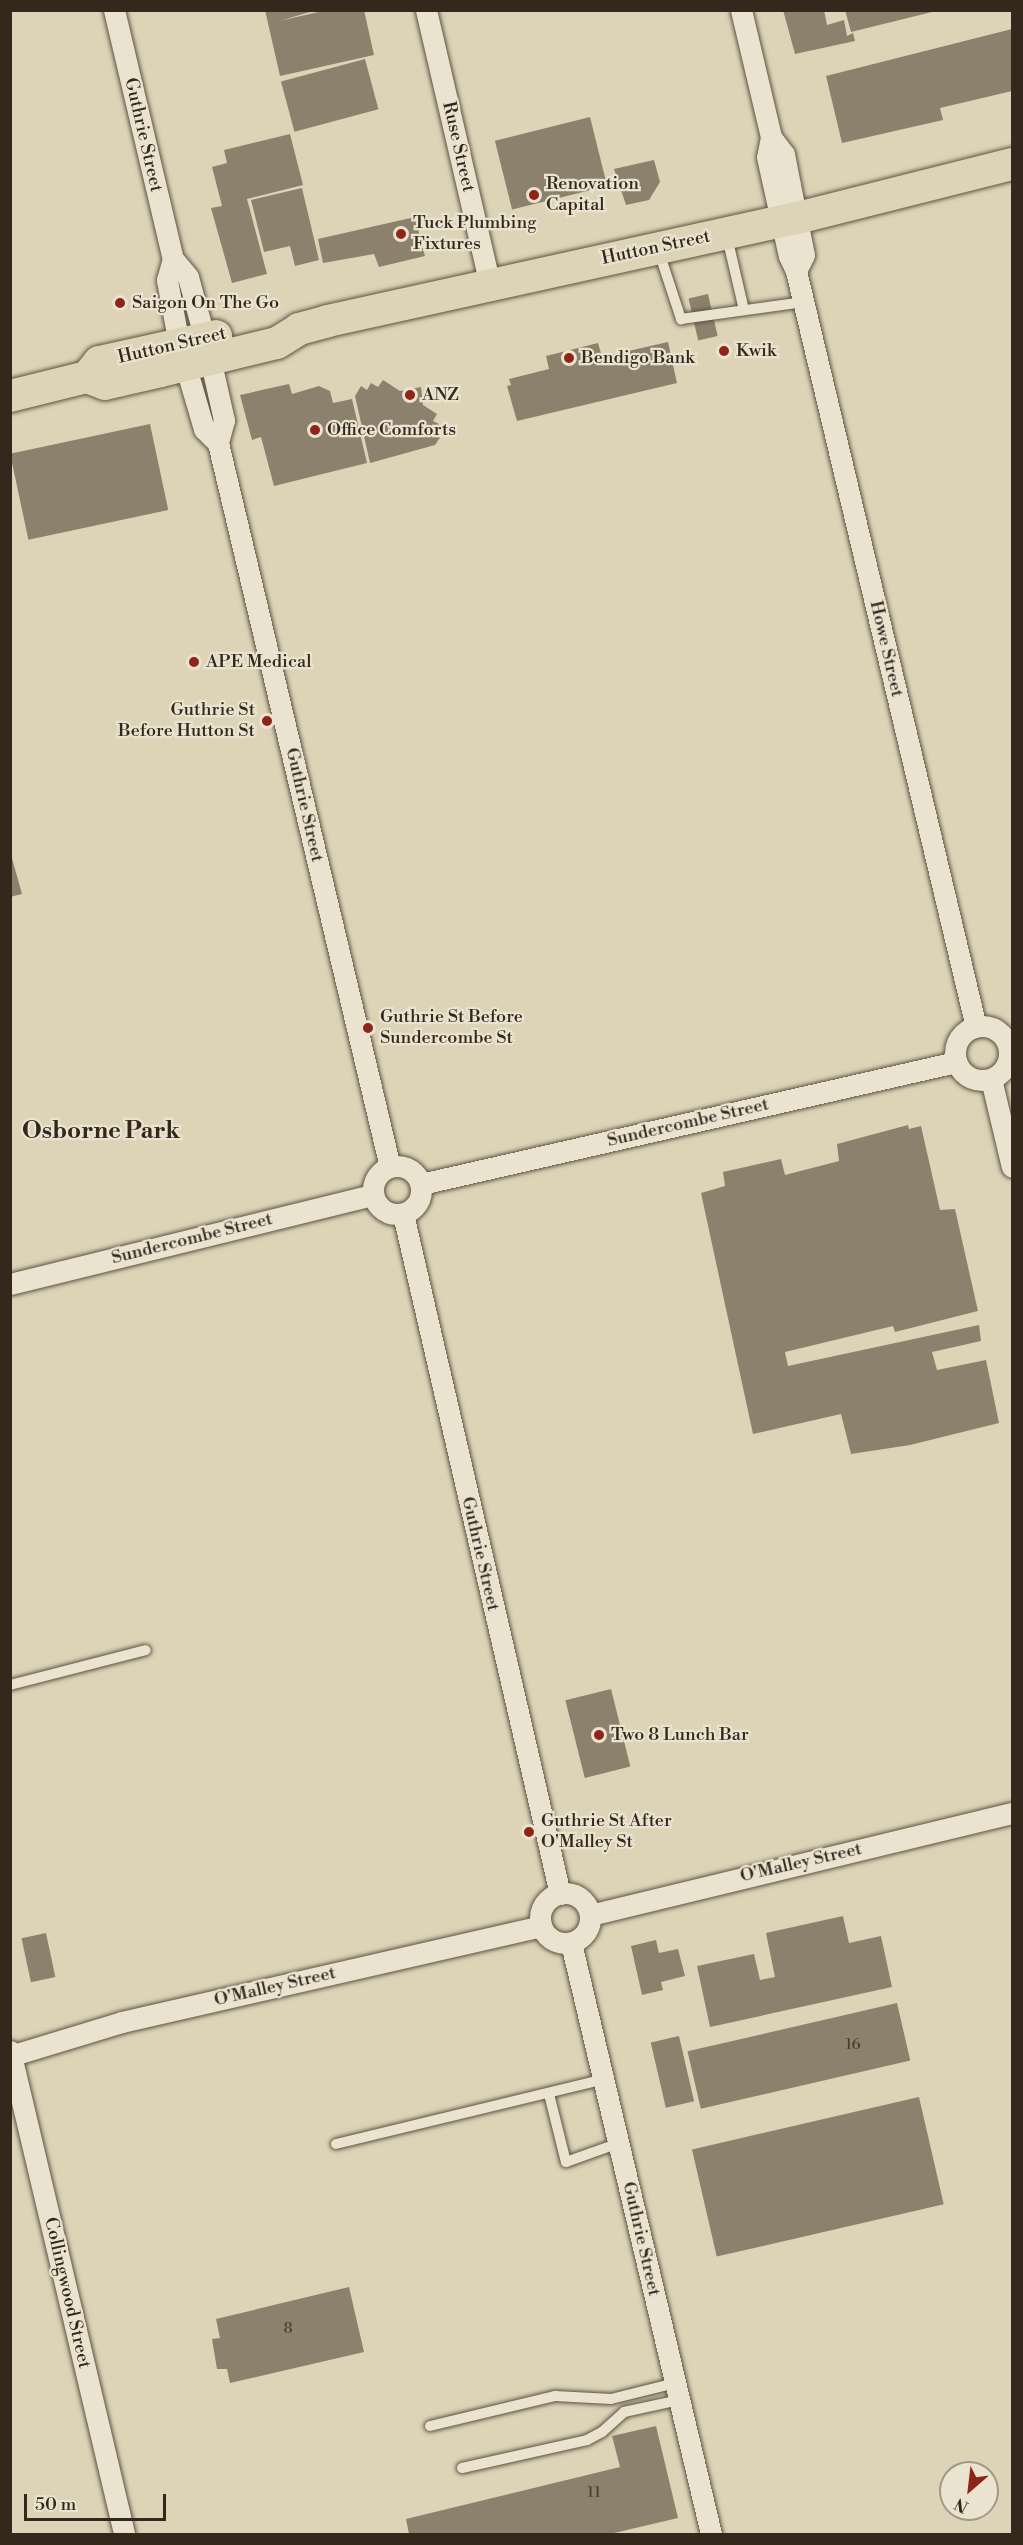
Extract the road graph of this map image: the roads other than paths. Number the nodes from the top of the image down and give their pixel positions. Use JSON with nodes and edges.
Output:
{"nodes":[{"id":1,"x":114,"y":10,"type":"edge"},
{"id":2,"x":426,"y":10,"type":"edge"},
{"id":3,"x":741,"y":10,"type":"edge"},
{"id":4,"x":1012,"y":164,"type":"edge"},
{"id":5,"x":789,"y":219,"type":"junction"},
{"id":6,"x":726,"y":233,"type":"junction"},
{"id":7,"x":658,"y":247,"type":"junction"},
{"id":8,"x":490,"y":284,"type":"junction"},
{"id":9,"x":804,"y":302,"type":"junction"},
{"id":10,"x":744,"y":310,"type":"junction"},
{"id":11,"x":195,"y":352,"type":"junction"},
{"id":12,"x":10,"y":396,"type":"edge"},
{"id":13,"x":976,"y":1027,"type":"junction"},
{"id":14,"x":1011,"y":1047,"type":"edge"},
{"id":15,"x":956,"y":1062,"type":"junction"},
{"id":16,"x":992,"y":1079,"type":"junction"},
{"id":17,"x":390,"y":1167,"type":"junction"},
{"id":18,"x":1012,"y":1167,"type":"edge"},
{"id":19,"x":421,"y":1184,"type":"junction"},
{"id":20,"x":373,"y":1195,"type":"junction"},
{"id":21,"x":403,"y":1214,"type":"junction"},
{"id":22,"x":10,"y":1284,"type":"edge"},
{"id":23,"x":146,"y":1650,"type":"dead end"},
{"id":24,"x":10,"y":1685,"type":"edge"},
{"id":25,"x":1012,"y":1813,"type":"edge"},
{"id":26,"x":560,"y":1894,"type":"junction"},
{"id":27,"x":590,"y":1915,"type":"junction"},
{"id":28,"x":541,"y":1926,"type":"junction"},
{"id":29,"x":571,"y":1943,"type":"junction"},
{"id":30,"x":11,"y":2054,"type":"edge"},
{"id":31,"x":602,"y":2080,"type":"junction"},
{"id":32,"x":549,"y":2094,"type":"junction"},
{"id":33,"x":618,"y":2143,"type":"junction"},
{"id":34,"x":336,"y":2144,"type":"dead end"},
{"id":35,"x":677,"y":2391,"type":"junction"},
{"id":36,"x":430,"y":2426,"type":"dead end"},
{"id":37,"x":462,"y":2468,"type":"dead end"},
{"id":38,"x":124,"y":2535,"type":"edge"},
{"id":39,"x":711,"y":2535,"type":"edge"}],
"edges":[{"from":1,"to":11,"type":"street","name":"Guthrie Street"},
{"from":2,"to":8,"type":"street","name":"Ruse Street"},
{"from":3,"to":5,"type":"street","name":"Howe Street"},
{"from":4,"to":5,"type":"main road","name":"Hutton Street"},
{"from":5,"to":6,"type":"main road","name":"Hutton Street"},
{"from":5,"to":9,"type":"street","name":"Howe Street"},
{"from":6,"to":7,"type":"main road","name":"Hutton Street"},
{"from":6,"to":10,"type":"lane"},
{"from":7,"to":8,"type":"main road","name":"Hutton Street"},
{"from":7,"to":10,"type":"lane"},
{"from":8,"to":11,"type":"main road","name":"Hutton Street"},
{"from":9,"to":10,"type":"lane"},
{"from":9,"to":13,"type":"street","name":"Howe Street"},
{"from":11,"to":12,"type":"main road","name":"Hutton Street"},
{"from":11,"to":17,"type":"street","name":"Guthrie Street"},
{"from":13,"to":14,"type":"street"},
{"from":13,"to":15,"type":"street"},
{"from":14,"to":16,"type":"street"},
{"from":15,"to":16,"type":"street"},
{"from":15,"to":19,"type":"street","name":"Sundercombe Street"},
{"from":16,"to":18,"type":"street"},
{"from":17,"to":19,"type":"street"},
{"from":17,"to":20,"type":"street"},
{"from":19,"to":21,"type":"street"},
{"from":20,"to":21,"type":"street"},
{"from":20,"to":22,"type":"street","name":"Sundercombe Street"},
{"from":21,"to":26,"type":"street","name":"Guthrie Street"},
{"from":23,"to":24,"type":"lane"},
{"from":25,"to":27,"type":"street","name":"O'Malley Street"},
{"from":26,"to":27,"type":"street"},
{"from":26,"to":28,"type":"street"},
{"from":27,"to":29,"type":"street"},
{"from":28,"to":29,"type":"street"},
{"from":28,"to":30,"type":"street","name":"O'Malley Street"},
{"from":29,"to":31,"type":"street","name":"Guthrie Street"},
{"from":30,"to":38,"type":"street","name":"Collingwood Street"},
{"from":31,"to":32,"type":"lane"},
{"from":31,"to":33,"type":"street","name":"Guthrie Street"},
{"from":32,"to":33,"type":"lane"},
{"from":32,"to":34,"type":"lane"},
{"from":33,"to":35,"type":"street","name":"Guthrie Street"},
{"from":35,"to":36,"type":"lane"},
{"from":35,"to":37,"type":"lane"},
{"from":35,"to":39,"type":"street","name":"Guthrie Street"}]}
